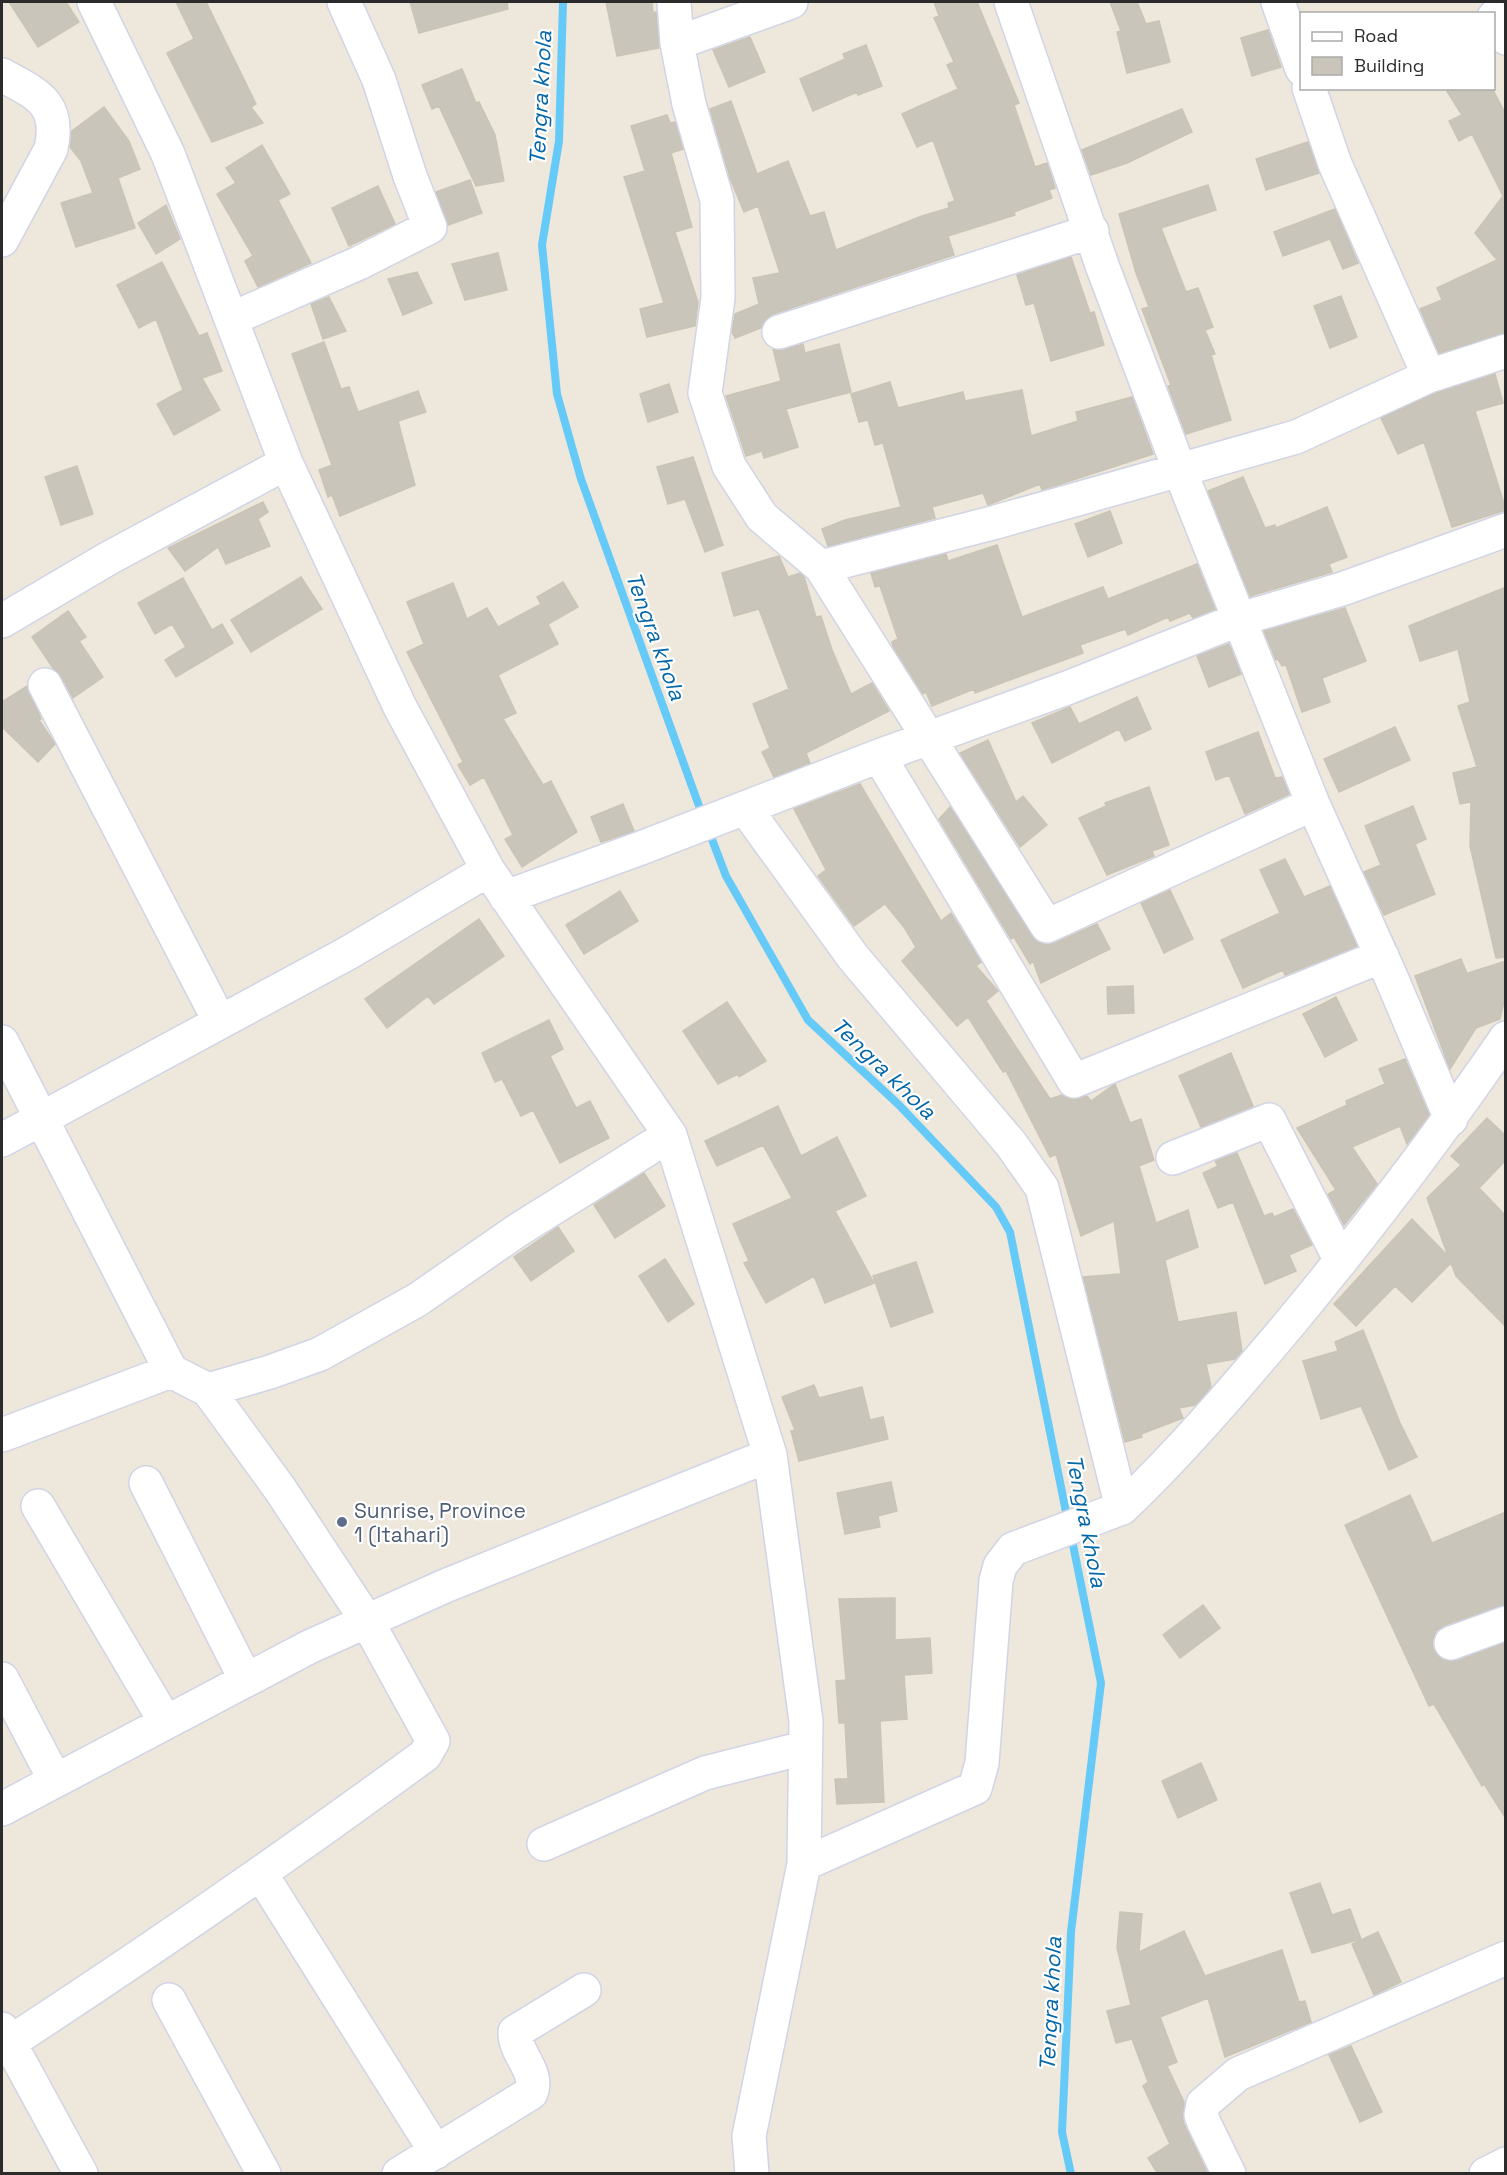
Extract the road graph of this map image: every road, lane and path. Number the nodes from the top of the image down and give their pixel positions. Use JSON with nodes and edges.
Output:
{"nodes":[{"id":1,"x":94,"y":2,"type":"edge"},
{"id":2,"x":344,"y":2,"type":"edge"},
{"id":3,"x":674,"y":2,"type":"edge"},
{"id":4,"x":791,"y":2,"type":"edge"},
{"id":5,"x":1011,"y":2,"type":"edge"},
{"id":6,"x":1278,"y":2,"type":"edge"},
{"id":7,"x":1495,"y":19,"type":"edge"},
{"id":8,"x":1506,"y":38,"type":"edge"},
{"id":9,"x":677,"y":43,"type":"junction"},
{"id":10,"x":1300,"y":63,"type":"edge"},
{"id":11,"x":2,"y":75,"type":"edge"},
{"id":12,"x":1309,"y":90,"type":"edge"},
{"id":13,"x":1092,"y":231,"type":"junction"},
{"id":14,"x":2,"y":240,"type":"edge"},
{"id":15,"x":231,"y":319,"type":"junction"},
{"id":16,"x":779,"y":332,"type":"dead end"},
{"id":17,"x":1506,"y":351,"type":"edge"},
{"id":18,"x":1429,"y":376,"type":"junction"},
{"id":19,"x":286,"y":464,"type":"junction"},
{"id":20,"x":1180,"y":471,"type":"junction"},
{"id":21,"x":1506,"y":530,"type":"edge"},
{"id":22,"x":821,"y":567,"type":"junction"},
{"id":23,"x":1240,"y":619,"type":"junction"},
{"id":24,"x":2,"y":621,"type":"edge"},
{"id":25,"x":45,"y":685,"type":"dead end"},
{"id":26,"x":931,"y":737,"type":"junction"},
{"id":27,"x":879,"y":756,"type":"junction"},
{"id":28,"x":1312,"y":804,"type":"junction"},
{"id":29,"x":745,"y":808,"type":"junction"},
{"id":30,"x":488,"y":870,"type":"junction"},
{"id":31,"x":506,"y":897,"type":"junction"},
{"id":32,"x":1382,"y":956,"type":"junction"},
{"id":33,"x":220,"y":1022,"type":"junction"},
{"id":34,"x":1506,"y":1038,"type":"edge"},
{"id":35,"x":2,"y":1042,"type":"edge"},
{"id":36,"x":42,"y":1118,"type":"junction"},
{"id":37,"x":1451,"y":1119,"type":"junction"},
{"id":38,"x":670,"y":1135,"type":"junction"},
{"id":39,"x":2,"y":1140,"type":"edge"},
{"id":40,"x":1173,"y":1158,"type":"dead end"},
{"id":41,"x":1341,"y":1261,"type":"junction"},
{"id":42,"x":171,"y":1371,"type":"junction"},
{"id":43,"x":208,"y":1390,"type":"junction"},
{"id":44,"x":2,"y":1435,"type":"edge"},
{"id":45,"x":770,"y":1455,"type":"junction"},
{"id":46,"x":146,"y":1483,"type":"dead end"},
{"id":47,"x":38,"y":1506,"type":"dead end"},
{"id":48,"x":1111,"y":1512,"type":"junction"},
{"id":49,"x":367,"y":1622,"type":"junction"},
{"id":50,"x":1506,"y":1623,"type":"edge"},
{"id":51,"x":1451,"y":1644,"type":"dead end"},
{"id":52,"x":2,"y":1679,"type":"edge"},
{"id":53,"x":246,"y":1680,"type":"junction"},
{"id":54,"x":165,"y":1721,"type":"junction"},
{"id":55,"x":804,"y":1748,"type":"junction"},
{"id":56,"x":55,"y":1780,"type":"junction"},
{"id":57,"x":2,"y":1809,"type":"edge"},
{"id":58,"x":543,"y":1844,"type":"dead end"},
{"id":59,"x":804,"y":1864,"type":"junction"},
{"id":60,"x":261,"y":1874,"type":"junction"},
{"id":61,"x":1506,"y":1959,"type":"edge"},
{"id":62,"x":584,"y":1990,"type":"dead end"},
{"id":63,"x":170,"y":2000,"type":"dead end"},
{"id":64,"x":5,"y":2036,"type":"edge"},
{"id":65,"x":436,"y":2152,"type":"junction"},
{"id":66,"x":1506,"y":2164,"type":"edge"},
{"id":67,"x":81,"y":2174,"type":"edge"},
{"id":68,"x":264,"y":2174,"type":"edge"},
{"id":69,"x":399,"y":2174,"type":"edge"},
{"id":70,"x":752,"y":2174,"type":"edge"},
{"id":71,"x":1229,"y":2174,"type":"edge"},
{"id":72,"x":1486,"y":2174,"type":"edge"}],
"edges":[{"from":1,"to":15,"type":"street"},
{"from":2,"to":15,"type":"street"},
{"from":3,"to":9,"type":"street"},
{"from":4,"to":9,"type":"street"},
{"from":5,"to":13,"type":"street"},
{"from":6,"to":10,"type":"street"},
{"from":7,"to":8,"type":"street"},
{"from":9,"to":22,"type":"street"},
{"from":11,"to":14,"type":"street"},
{"from":12,"to":18,"type":"street"},
{"from":13,"to":16,"type":"street"},
{"from":13,"to":20,"type":"street"},
{"from":15,"to":19,"type":"street"},
{"from":17,"to":18,"type":"street"},
{"from":18,"to":20,"type":"street"},
{"from":19,"to":24,"type":"street"},
{"from":19,"to":30,"type":"street"},
{"from":20,"to":22,"type":"street"},
{"from":20,"to":23,"type":"street"},
{"from":21,"to":23,"type":"street"},
{"from":22,"to":26,"type":"street"},
{"from":23,"to":26,"type":"street"},
{"from":23,"to":28,"type":"street"},
{"from":25,"to":33,"type":"street"},
{"from":26,"to":27,"type":"street"},
{"from":26,"to":28,"type":"street"},
{"from":27,"to":29,"type":"street"},
{"from":27,"to":32,"type":"street"},
{"from":28,"to":32,"type":"street"},
{"from":29,"to":31,"type":"street"},
{"from":29,"to":48,"type":"street"},
{"from":30,"to":31,"type":"street"},
{"from":30,"to":33,"type":"street"},
{"from":31,"to":38,"type":"street"},
{"from":32,"to":37,"type":"street"},
{"from":33,"to":36,"type":"street"},
{"from":34,"to":37,"type":"street"},
{"from":35,"to":36,"type":"street"},
{"from":36,"to":39,"type":"street"},
{"from":36,"to":42,"type":"street"},
{"from":37,"to":41,"type":"street"},
{"from":38,"to":43,"type":"street"},
{"from":38,"to":45,"type":"street"},
{"from":40,"to":41,"type":"street"},
{"from":41,"to":48,"type":"street"},
{"from":42,"to":43,"type":"street"},
{"from":42,"to":44,"type":"street"},
{"from":43,"to":49,"type":"street"},
{"from":45,"to":49,"type":"street"},
{"from":45,"to":55,"type":"street"},
{"from":46,"to":53,"type":"street"},
{"from":47,"to":54,"type":"street"},
{"from":48,"to":59,"type":"street"},
{"from":49,"to":53,"type":"street"},
{"from":49,"to":60,"type":"street"},
{"from":50,"to":51,"type":"street"},
{"from":52,"to":56,"type":"street"},
{"from":53,"to":54,"type":"street"},
{"from":54,"to":56,"type":"street"},
{"from":55,"to":58,"type":"street"},
{"from":55,"to":59,"type":"street"},
{"from":56,"to":57,"type":"street"},
{"from":59,"to":70,"type":"street"},
{"from":60,"to":64,"type":"street"},
{"from":60,"to":65,"type":"street"},
{"from":61,"to":71,"type":"street"},
{"from":62,"to":65,"type":"street"},
{"from":63,"to":68,"type":"street"},
{"from":64,"to":67,"type":"street"},
{"from":65,"to":69,"type":"street"},
{"from":66,"to":72,"type":"street"}]}
